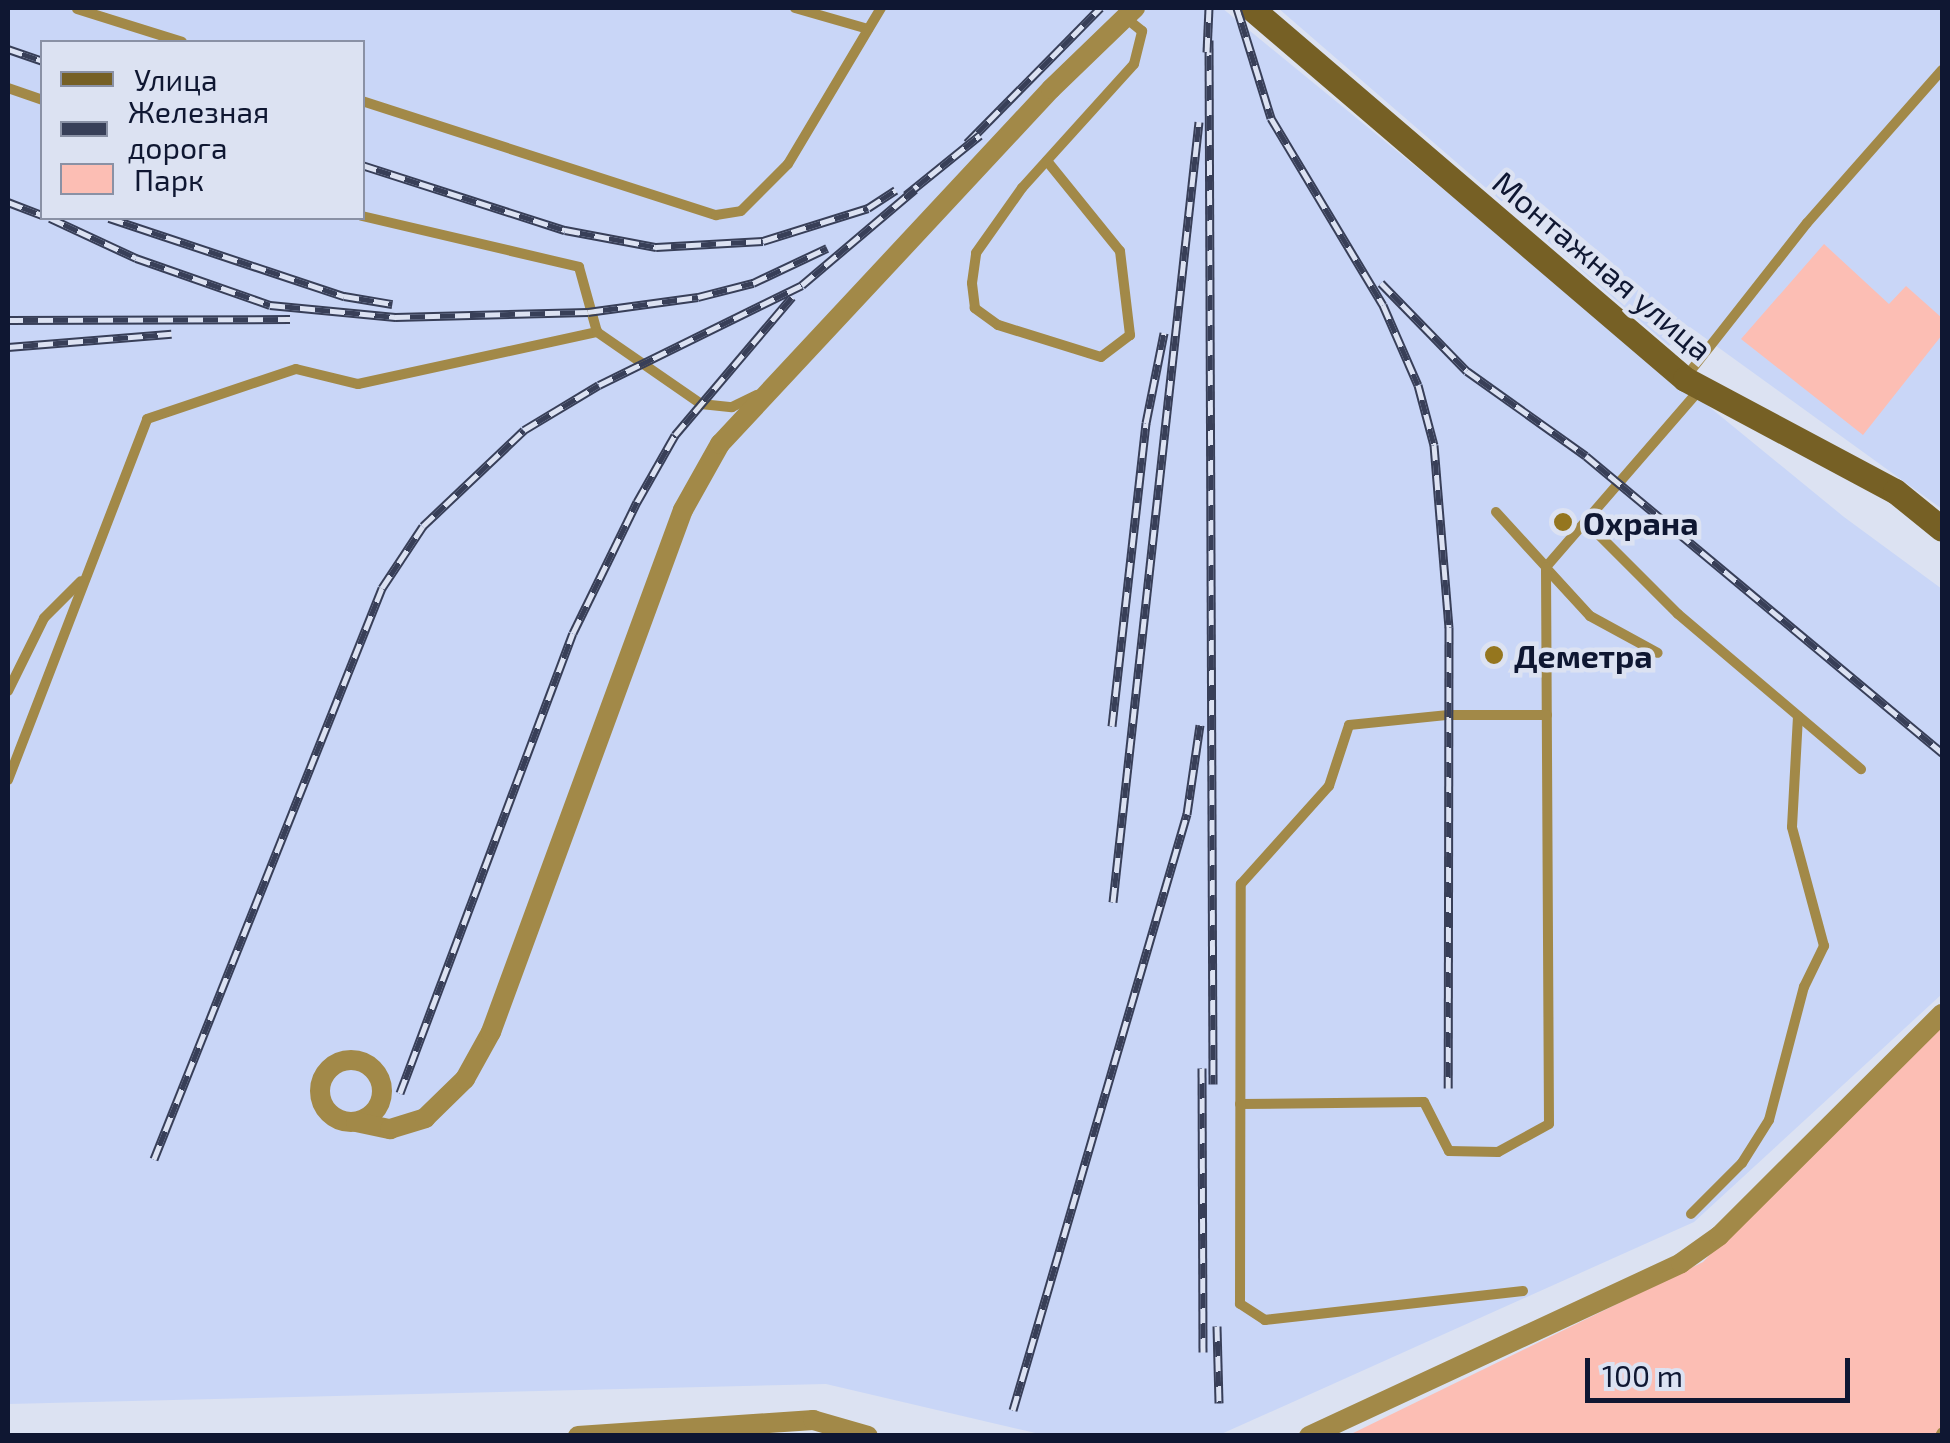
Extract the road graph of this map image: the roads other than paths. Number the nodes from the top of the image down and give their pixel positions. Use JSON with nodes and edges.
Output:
{"nodes":[{"id":1,"x":794,"y":8,"type":"edge"},
{"id":2,"x":881,"y":8,"type":"edge"},
{"id":3,"x":1251,"y":8,"type":"edge"},
{"id":4,"x":77,"y":9,"type":"edge"},
{"id":5,"x":1130,"y":12,"type":"edge"},
{"id":6,"x":868,"y":29,"type":"junction"},
{"id":7,"x":176,"y":40,"type":"edge"},
{"id":8,"x":1942,"y":70,"type":"edge"},
{"id":9,"x":8,"y":88,"type":"edge"},
{"id":10,"x":40,"y":99,"type":"edge"},
{"id":11,"x":365,"y":102,"type":"edge"},
{"id":12,"x":1047,"y":161,"type":"junction"},
{"id":13,"x":365,"y":217,"type":"edge"},
{"id":14,"x":597,"y":332,"type":"junction"},
{"id":15,"x":1692,"y":384,"type":"junction"},
{"id":16,"x":771,"y":388,"type":"junction"},
{"id":17,"x":1496,"y":512,"type":"dead end"},
{"id":18,"x":1587,"y":523,"type":"junction"},
{"id":19,"x":1942,"y":530,"type":"edge"},
{"id":20,"x":1546,"y":567,"type":"junction"},
{"id":21,"x":87,"y":576,"type":"junction"},
{"id":22,"x":1658,"y":652,"type":"dead end"},
{"id":23,"x":8,"y":691,"type":"edge"},
{"id":24,"x":1547,"y":715,"type":"junction"},
{"id":25,"x":1798,"y":716,"type":"junction"},
{"id":26,"x":1861,"y":769,"type":"dead end"},
{"id":27,"x":8,"y":780,"type":"edge"},
{"id":28,"x":1942,"y":1014,"type":"edge"},
{"id":29,"x":1240,"y":1104,"type":"junction"},
{"id":30,"x":356,"y":1122,"type":"dead end"},
{"id":31,"x":1691,"y":1214,"type":"dead end"},
{"id":32,"x":1523,"y":1291,"type":"dead end"},
{"id":33,"x":578,"y":1436,"type":"edge"},
{"id":34,"x":868,"y":1436,"type":"edge"},
{"id":35,"x":1309,"y":1436,"type":"edge"}],
"edges":[{"from":1,"to":6,"type":"lane"},
{"from":2,"to":6,"type":"lane"},
{"from":3,"to":15,"type":"street","name":"Монтажная улица"},
{"from":4,"to":7,"type":"lane"},
{"from":5,"to":12,"type":"lane"},
{"from":5,"to":16,"type":"street"},
{"from":6,"to":11,"type":"lane"},
{"from":8,"to":15,"type":"lane"},
{"from":9,"to":10,"type":"lane"},
{"from":12,"to":12,"type":"lane"},
{"from":13,"to":14,"type":"lane"},
{"from":14,"to":16,"type":"lane"},
{"from":14,"to":21,"type":"lane"},
{"from":15,"to":18,"type":"lane"},
{"from":15,"to":19,"type":"street","name":"Монтажная улица"},
{"from":16,"to":30,"type":"street"},
{"from":17,"to":20,"type":"lane"},
{"from":18,"to":20,"type":"lane"},
{"from":18,"to":25,"type":"lane"},
{"from":20,"to":22,"type":"lane"},
{"from":20,"to":24,"type":"lane"},
{"from":21,"to":23,"type":"lane"},
{"from":21,"to":27,"type":"lane"},
{"from":24,"to":29,"type":"lane"},
{"from":24,"to":29,"type":"lane"},
{"from":25,"to":26,"type":"lane"},
{"from":25,"to":31,"type":"lane"},
{"from":28,"to":35,"type":"street"},
{"from":29,"to":32,"type":"lane"},
{"from":33,"to":34,"type":"street"}]}
